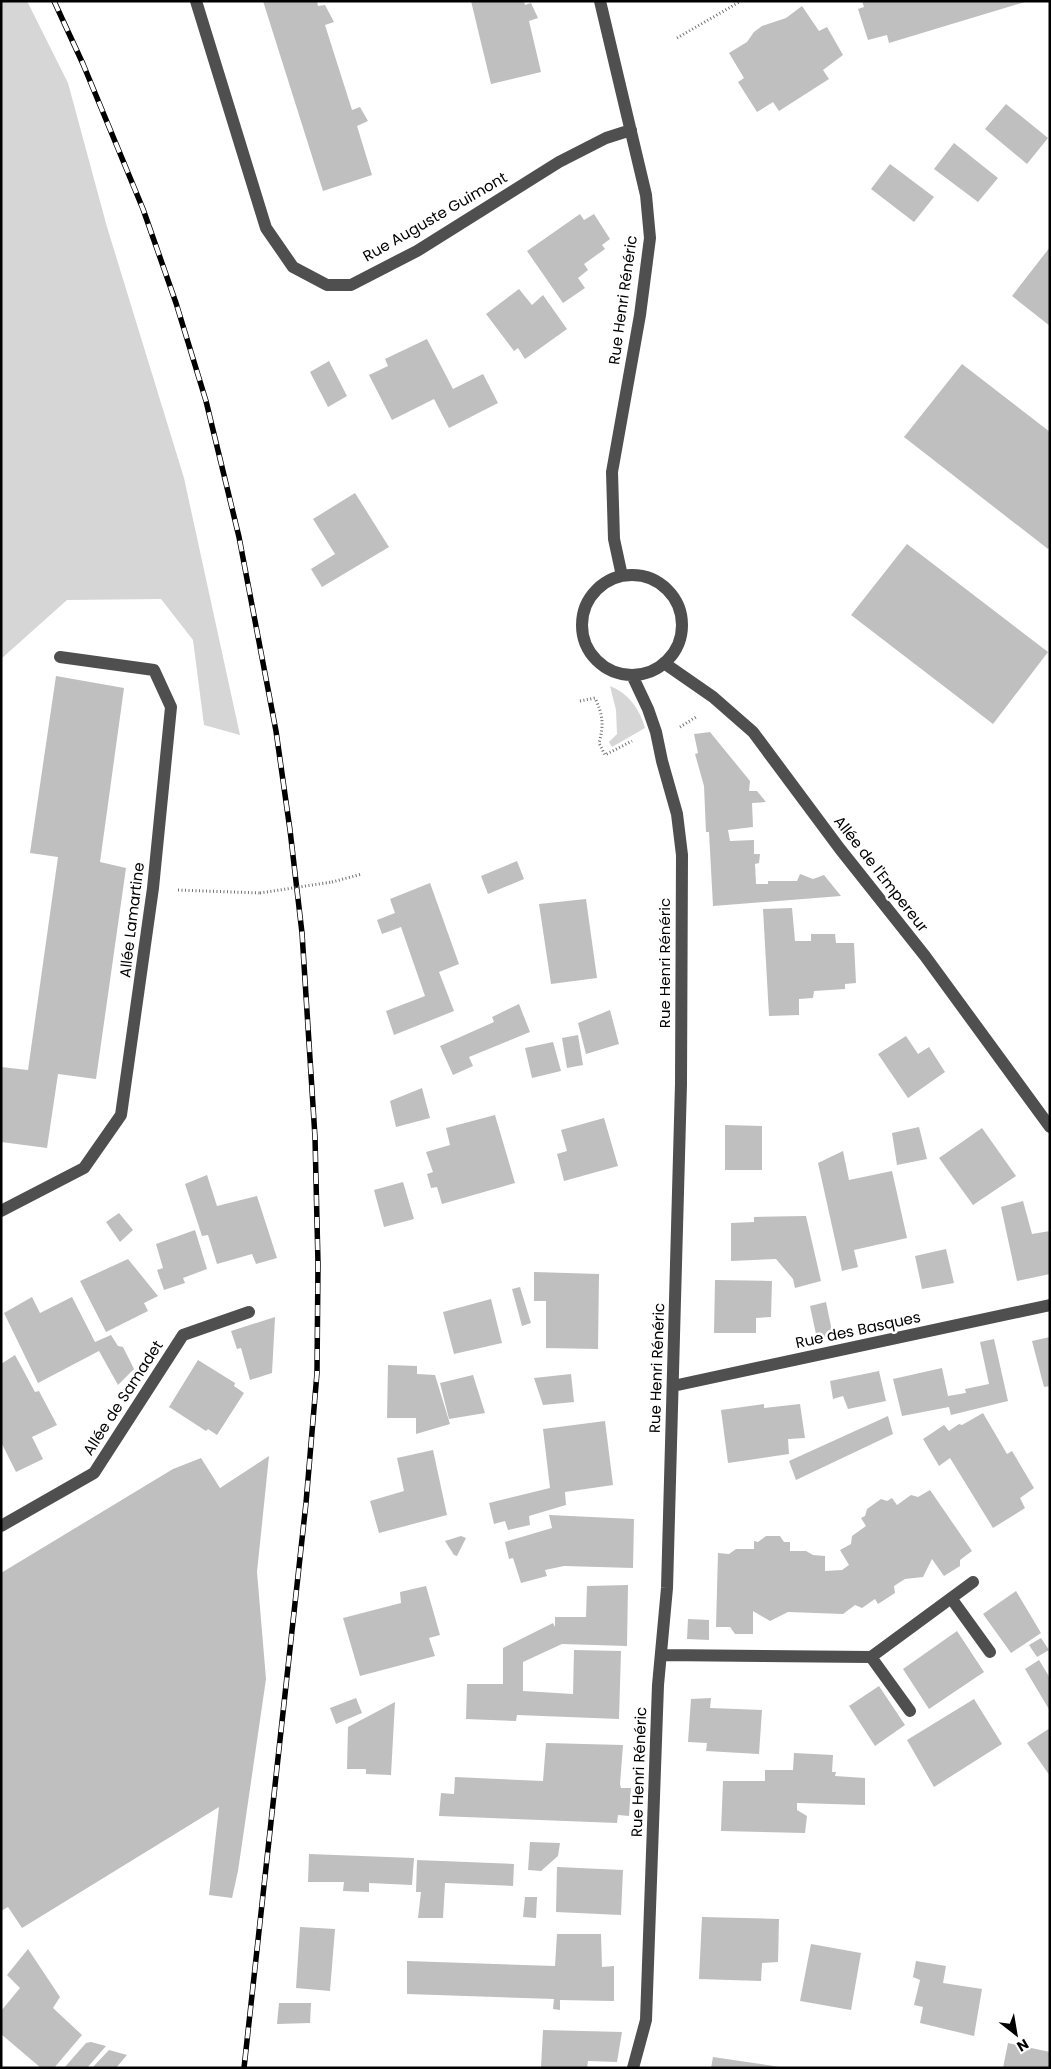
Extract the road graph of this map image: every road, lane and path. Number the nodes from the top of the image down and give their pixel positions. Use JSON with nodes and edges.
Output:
{"nodes":[{"id":1,"x":196,"y":1,"type":"edge"},
{"id":2,"x":600,"y":1,"type":"edge"},
{"id":3,"x":741,"y":1,"type":"edge"},
{"id":4,"x":677,"y":38,"type":"dead end"},
{"id":5,"x":631,"y":130,"type":"junction"},
{"id":6,"x":622,"y":576,"type":"junction"},
{"id":7,"x":60,"y":657,"type":"dead end"},
{"id":8,"x":664,"y":662,"type":"junction"},
{"id":9,"x":632,"y":675,"type":"junction"},
{"id":10,"x":580,"y":702,"type":"dead end"},
{"id":11,"x":699,"y":715,"type":"dead end"},
{"id":12,"x":678,"y":729,"type":"dead end"},
{"id":13,"x":637,"y":739,"type":"dead end"},
{"id":14,"x":362,"y":874,"type":"dead end"},
{"id":15,"x":153,"y":888,"type":"junction"},
{"id":16,"x":1050,"y":1127,"type":"edge"},
{"id":17,"x":1,"y":1211,"type":"edge"},
{"id":18,"x":1050,"y":1305,"type":"edge"},
{"id":19,"x":249,"y":1312,"type":"dead end"},
{"id":20,"x":673,"y":1386,"type":"junction"},
{"id":21,"x":1,"y":1526,"type":"edge"},
{"id":22,"x":974,"y":1582,"type":"dead end"},
{"id":23,"x":951,"y":1598,"type":"junction"},
{"id":24,"x":990,"y":1652,"type":"dead end"},
{"id":25,"x":661,"y":1655,"type":"junction"},
{"id":26,"x":871,"y":1657,"type":"junction"},
{"id":27,"x":910,"y":1712,"type":"dead end"},
{"id":28,"x":633,"y":2068,"type":"edge"}],
"edges":[{"from":1,"to":5,"type":"street","name":"Rue Auguste Guimont"},
{"from":2,"to":5,"type":"street","name":"Rue Henri Rénéric"},
{"from":3,"to":4,"type":"path"},
{"from":5,"to":6,"type":"street","name":"Rue Henri Rénéric"},
{"from":6,"to":8,"type":"street"},
{"from":6,"to":9,"type":"street"},
{"from":7,"to":15,"type":"street","name":"Allée Lamartine"},
{"from":8,"to":9,"type":"street"},
{"from":8,"to":16,"type":"street","name":"Allée de l'Empereur"},
{"from":9,"to":20,"type":"street","name":"Rue Henri Rénéric"},
{"from":10,"to":13,"type":"path"},
{"from":11,"to":12,"type":"path"},
{"from":14,"to":15,"type":"path","bridge":true},
{"from":15,"to":17,"type":"street","name":"Allée Lamartine"},
{"from":18,"to":20,"type":"street","name":"Rue des Basques"},
{"from":19,"to":21,"type":"street","name":"Allée de Samadet"},
{"from":20,"to":25,"type":"street","name":"Rue Henri Rénéric"},
{"from":22,"to":23,"type":"street"},
{"from":23,"to":24,"type":"street"},
{"from":23,"to":26,"type":"street"},
{"from":25,"to":26,"type":"street"},
{"from":25,"to":28,"type":"street","name":"Rue Henri Rénéric"},
{"from":26,"to":27,"type":"street"}]}
